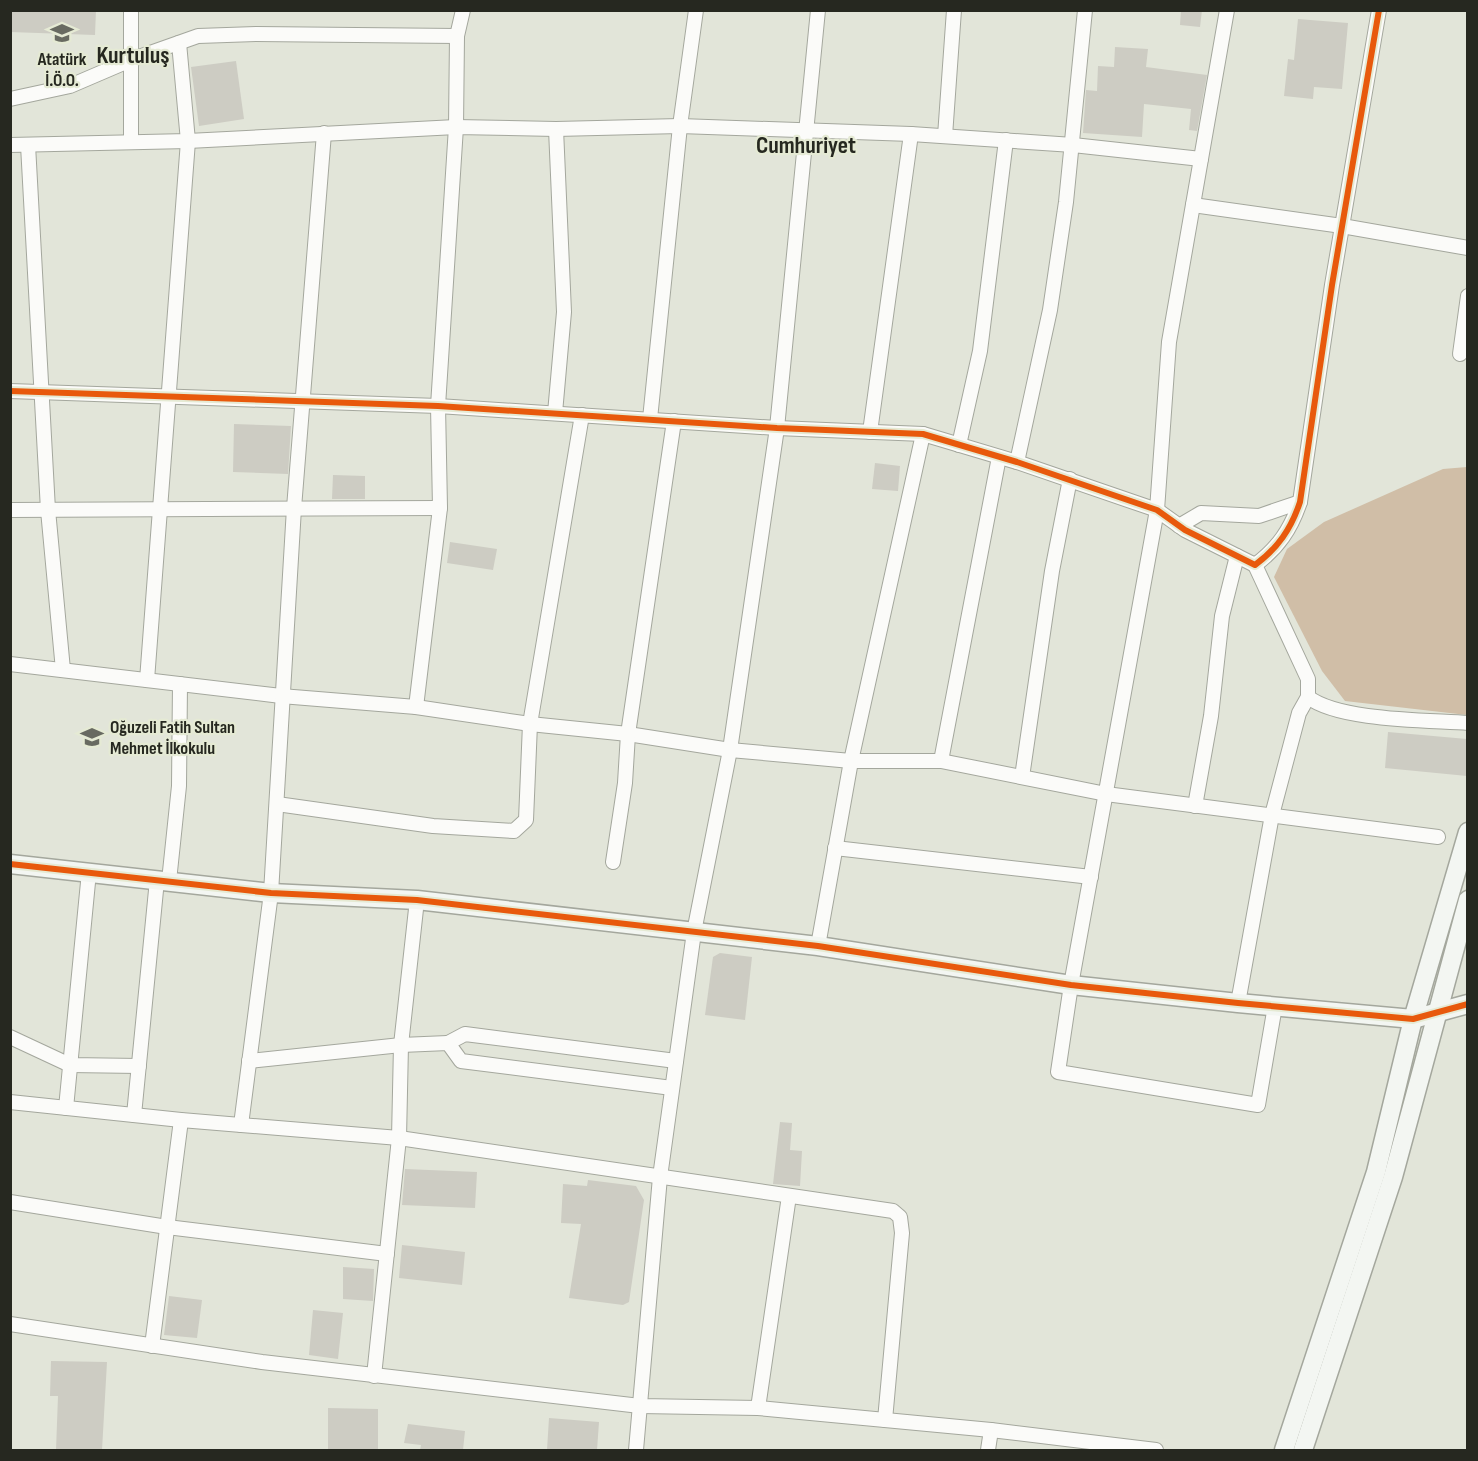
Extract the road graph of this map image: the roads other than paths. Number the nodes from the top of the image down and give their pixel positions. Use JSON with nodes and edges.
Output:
{"nodes":[{"id":1,"x":131,"y":10,"type":"edge"},
{"id":2,"x":463,"y":10,"type":"edge"},
{"id":3,"x":696,"y":10,"type":"edge"},
{"id":4,"x":818,"y":10,"type":"edge"},
{"id":5,"x":954,"y":10,"type":"edge"},
{"id":6,"x":1085,"y":10,"type":"edge"},
{"id":7,"x":1227,"y":10,"type":"edge"},
{"id":8,"x":1379,"y":10,"type":"edge"},
{"id":9,"x":457,"y":36,"type":"junction"},
{"id":10,"x":179,"y":43,"type":"junction"},
{"id":11,"x":133,"y":59,"type":"junction"},
{"id":12,"x":10,"y":99,"type":"edge"},
{"id":13,"x":680,"y":126,"type":"junction"},
{"id":14,"x":456,"y":127,"type":"junction"},
{"id":15,"x":556,"y":129,"type":"junction"},
{"id":16,"x":807,"y":131,"type":"junction"},
{"id":17,"x":324,"y":133,"type":"junction"},
{"id":18,"x":911,"y":134,"type":"junction"},
{"id":19,"x":945,"y":136,"type":"junction"},
{"id":20,"x":1006,"y":140,"type":"junction"},
{"id":21,"x":188,"y":141,"type":"junction"},
{"id":22,"x":131,"y":142,"type":"junction"},
{"id":23,"x":10,"y":145,"type":"edge"},
{"id":24,"x":28,"y":145,"type":"junction"},
{"id":25,"x":1073,"y":145,"type":"junction"},
{"id":26,"x":1201,"y":159,"type":"junction"},
{"id":27,"x":1193,"y":205,"type":"junction"},
{"id":28,"x":1342,"y":226,"type":"junction"},
{"id":29,"x":1467,"y":248,"type":"edge"},
{"id":30,"x":1467,"y":296,"type":"edge"},
{"id":31,"x":1460,"y":354,"type":"dead end"},
{"id":32,"x":10,"y":391,"type":"edge"},
{"id":33,"x":40,"y":391,"type":"junction"},
{"id":34,"x":169,"y":397,"type":"junction"},
{"id":35,"x":303,"y":401,"type":"junction"},
{"id":36,"x":438,"y":405,"type":"junction"},
{"id":37,"x":555,"y":413,"type":"junction"},
{"id":38,"x":582,"y":415,"type":"junction"},
{"id":39,"x":650,"y":419,"type":"junction"},
{"id":40,"x":674,"y":421,"type":"junction"},
{"id":41,"x":777,"y":428,"type":"junction"},
{"id":42,"x":870,"y":432,"type":"junction"},
{"id":43,"x":923,"y":434,"type":"junction"},
{"id":44,"x":959,"y":445,"type":"junction"},
{"id":45,"x":999,"y":456,"type":"junction"},
{"id":46,"x":1017,"y":462,"type":"junction"},
{"id":47,"x":1070,"y":479,"type":"junction"},
{"id":48,"x":1300,"y":502,"type":"junction"},
{"id":49,"x":294,"y":508,"type":"junction"},
{"id":50,"x":440,"y":508,"type":"junction"},
{"id":51,"x":10,"y":510,"type":"edge"},
{"id":52,"x":48,"y":510,"type":"junction"},
{"id":53,"x":158,"y":510,"type":"junction"},
{"id":54,"x":1157,"y":510,"type":"junction"},
{"id":55,"x":1179,"y":526,"type":"junction"},
{"id":56,"x":1237,"y":556,"type":"junction"},
{"id":57,"x":1255,"y":565,"type":"junction"},
{"id":58,"x":10,"y":664,"type":"edge"},
{"id":59,"x":63,"y":670,"type":"junction"},
{"id":60,"x":147,"y":680,"type":"junction"},
{"id":61,"x":180,"y":684,"type":"junction"},
{"id":62,"x":281,"y":696,"type":"junction"},
{"id":63,"x":1308,"y":698,"type":"junction"},
{"id":64,"x":416,"y":707,"type":"junction"},
{"id":65,"x":1467,"y":723,"type":"edge"},
{"id":66,"x":530,"y":724,"type":"junction"},
{"id":67,"x":628,"y":734,"type":"junction"},
{"id":68,"x":730,"y":750,"type":"junction"},
{"id":69,"x":851,"y":761,"type":"junction"},
{"id":70,"x":941,"y":761,"type":"junction"},
{"id":71,"x":1022,"y":777,"type":"junction"},
{"id":72,"x":1107,"y":794,"type":"junction"},
{"id":73,"x":277,"y":804,"type":"junction"},
{"id":74,"x":1196,"y":806,"type":"junction"},
{"id":75,"x":1272,"y":815,"type":"junction"},
{"id":76,"x":1467,"y":832,"type":"edge"},
{"id":77,"x":1438,"y":837,"type":"dead end"},
{"id":78,"x":835,"y":848,"type":"junction"},
{"id":79,"x":613,"y":862,"type":"dead end"},
{"id":80,"x":10,"y":864,"type":"edge"},
{"id":81,"x":89,"y":872,"type":"junction"},
{"id":82,"x":1091,"y":877,"type":"junction"},
{"id":83,"x":163,"y":881,"type":"junction"},
{"id":84,"x":271,"y":893,"type":"junction"},
{"id":85,"x":417,"y":900,"type":"junction"},
{"id":86,"x":1467,"y":900,"type":"edge"},
{"id":87,"x":694,"y":932,"type":"junction"},
{"id":88,"x":818,"y":946,"type":"junction"},
{"id":89,"x":1071,"y":985,"type":"junction"},
{"id":90,"x":1238,"y":1003,"type":"junction"},
{"id":91,"x":1467,"y":1004,"type":"edge"},
{"id":92,"x":1275,"y":1006,"type":"junction"},
{"id":93,"x":1437,"y":1012,"type":"junction"},
{"id":94,"x":1413,"y":1019,"type":"junction"},
{"id":95,"x":10,"y":1037,"type":"edge"},
{"id":96,"x":448,"y":1043,"type":"junction"},
{"id":97,"x":401,"y":1045,"type":"junction"},
{"id":98,"x":249,"y":1061,"type":"junction"},
{"id":99,"x":676,"y":1061,"type":"junction"},
{"id":100,"x":70,"y":1065,"type":"junction"},
{"id":101,"x":139,"y":1066,"type":"junction"},
{"id":102,"x":672,"y":1088,"type":"junction"},
{"id":103,"x":10,"y":1102,"type":"edge"},
{"id":104,"x":66,"y":1108,"type":"junction"},
{"id":105,"x":134,"y":1115,"type":"junction"},
{"id":106,"x":181,"y":1120,"type":"junction"},
{"id":107,"x":241,"y":1125,"type":"junction"},
{"id":108,"x":399,"y":1138,"type":"junction"},
{"id":109,"x":660,"y":1177,"type":"junction"},
{"id":110,"x":789,"y":1196,"type":"junction"},
{"id":111,"x":10,"y":1202,"type":"edge"},
{"id":112,"x":167,"y":1227,"type":"junction"},
{"id":113,"x":387,"y":1254,"type":"junction"},
{"id":114,"x":10,"y":1324,"type":"edge"},
{"id":115,"x":152,"y":1346,"type":"junction"},
{"id":116,"x":374,"y":1376,"type":"junction"},
{"id":117,"x":640,"y":1406,"type":"junction"},
{"id":118,"x":758,"y":1408,"type":"junction"},
{"id":119,"x":885,"y":1420,"type":"junction"},
{"id":120,"x":991,"y":1430,"type":"junction"},
{"id":121,"x":636,"y":1450,"type":"edge"},
{"id":122,"x":988,"y":1450,"type":"edge"},
{"id":123,"x":1156,"y":1450,"type":"edge"},
{"id":124,"x":1284,"y":1450,"type":"edge"},
{"id":125,"x":1303,"y":1450,"type":"edge"}],
"edges":[{"from":1,"to":11,"type":"street"},
{"from":2,"to":9,"type":"street"},
{"from":3,"to":13,"type":"street"},
{"from":4,"to":16,"type":"street"},
{"from":5,"to":19,"type":"street"},
{"from":6,"to":25,"type":"street"},
{"from":7,"to":26,"type":"street"},
{"from":8,"to":28,"type":"street"},
{"from":9,"to":10,"type":"street"},
{"from":9,"to":14,"type":"street"},
{"from":10,"to":11,"type":"street"},
{"from":10,"to":21,"type":"street"},
{"from":11,"to":12,"type":"street"},
{"from":11,"to":22,"type":"street"},
{"from":13,"to":15,"type":"street"},
{"from":13,"to":16,"type":"street"},
{"from":13,"to":39,"type":"street"},
{"from":14,"to":15,"type":"street"},
{"from":14,"to":17,"type":"street"},
{"from":14,"to":36,"type":"street"},
{"from":15,"to":37,"type":"street"},
{"from":16,"to":18,"type":"street"},
{"from":16,"to":41,"type":"street"},
{"from":17,"to":21,"type":"street"},
{"from":17,"to":35,"type":"street"},
{"from":18,"to":19,"type":"street"},
{"from":18,"to":42,"type":"street"},
{"from":19,"to":20,"type":"street"},
{"from":20,"to":25,"type":"street"},
{"from":20,"to":44,"type":"street"},
{"from":21,"to":22,"type":"street"},
{"from":21,"to":34,"type":"street"},
{"from":22,"to":24,"type":"street"},
{"from":23,"to":24,"type":"street"},
{"from":24,"to":33,"type":"street"},
{"from":25,"to":26,"type":"street"},
{"from":25,"to":46,"type":"street"},
{"from":26,"to":27,"type":"street"},
{"from":27,"to":28,"type":"street"},
{"from":27,"to":54,"type":"street"},
{"from":28,"to":29,"type":"street"},
{"from":28,"to":48,"type":"street"},
{"from":30,"to":31,"type":"street"},
{"from":32,"to":33,"type":"street"},
{"from":33,"to":34,"type":"street"},
{"from":33,"to":52,"type":"street"},
{"from":34,"to":35,"type":"street"},
{"from":34,"to":53,"type":"street"},
{"from":35,"to":36,"type":"street"},
{"from":35,"to":49,"type":"street"},
{"from":36,"to":37,"type":"street"},
{"from":36,"to":50,"type":"street"},
{"from":37,"to":38,"type":"street"},
{"from":38,"to":39,"type":"street"},
{"from":38,"to":66,"type":"street"},
{"from":39,"to":40,"type":"street"},
{"from":40,"to":41,"type":"street"},
{"from":40,"to":67,"type":"street"},
{"from":41,"to":42,"type":"street"},
{"from":41,"to":68,"type":"street"},
{"from":42,"to":43,"type":"street"},
{"from":43,"to":44,"type":"street"},
{"from":43,"to":69,"type":"street"},
{"from":44,"to":45,"type":"street"},
{"from":45,"to":46,"type":"street"},
{"from":45,"to":70,"type":"street"},
{"from":46,"to":47,"type":"street"},
{"from":47,"to":54,"type":"street"},
{"from":47,"to":71,"type":"street"},
{"from":48,"to":55,"type":"street"},
{"from":48,"to":57,"type":"street"},
{"from":49,"to":50,"type":"street"},
{"from":49,"to":53,"type":"street"},
{"from":49,"to":62,"type":"street"},
{"from":50,"to":64,"type":"street"},
{"from":51,"to":52,"type":"street"},
{"from":52,"to":53,"type":"street"},
{"from":52,"to":59,"type":"street"},
{"from":53,"to":60,"type":"street"},
{"from":54,"to":55,"type":"street"},
{"from":54,"to":72,"type":"street"},
{"from":55,"to":56,"type":"street"},
{"from":56,"to":57,"type":"street"},
{"from":56,"to":74,"type":"street"},
{"from":57,"to":63,"type":"street"},
{"from":58,"to":59,"type":"street"},
{"from":59,"to":60,"type":"street"},
{"from":60,"to":61,"type":"street"},
{"from":61,"to":62,"type":"street"},
{"from":61,"to":83,"type":"street"},
{"from":62,"to":64,"type":"street"},
{"from":62,"to":73,"type":"street"},
{"from":63,"to":65,"type":"street"},
{"from":63,"to":75,"type":"street"},
{"from":64,"to":66,"type":"street"},
{"from":66,"to":67,"type":"street"},
{"from":66,"to":73,"type":"street"},
{"from":67,"to":68,"type":"street"},
{"from":67,"to":79,"type":"street"},
{"from":68,"to":69,"type":"street"},
{"from":68,"to":87,"type":"street"},
{"from":69,"to":70,"type":"street"},
{"from":69,"to":78,"type":"street"},
{"from":70,"to":71,"type":"street"},
{"from":71,"to":72,"type":"street"},
{"from":72,"to":74,"type":"street"},
{"from":72,"to":82,"type":"street"},
{"from":73,"to":84,"type":"street"},
{"from":74,"to":75,"type":"street"},
{"from":75,"to":77,"type":"street"},
{"from":75,"to":90,"type":"street"},
{"from":76,"to":94,"type":"street"},
{"from":78,"to":82,"type":"street"},
{"from":78,"to":88,"type":"street"},
{"from":80,"to":81,"type":"street"},
{"from":81,"to":83,"type":"street"},
{"from":81,"to":100,"type":"street"},
{"from":82,"to":89,"type":"street"},
{"from":83,"to":84,"type":"street"},
{"from":83,"to":101,"type":"street"},
{"from":84,"to":85,"type":"street"},
{"from":84,"to":98,"type":"street"},
{"from":85,"to":87,"type":"street"},
{"from":85,"to":97,"type":"street"},
{"from":86,"to":93,"type":"street"},
{"from":87,"to":88,"type":"street"},
{"from":87,"to":99,"type":"street"},
{"from":88,"to":89,"type":"street"},
{"from":89,"to":90,"type":"street"},
{"from":89,"to":92,"type":"street"},
{"from":90,"to":92,"type":"street"},
{"from":91,"to":93,"type":"street"},
{"from":92,"to":94,"type":"street"},
{"from":93,"to":94,"type":"street"},
{"from":93,"to":125,"type":"street"},
{"from":94,"to":124,"type":"street"},
{"from":95,"to":100,"type":"street"},
{"from":96,"to":97,"type":"street"},
{"from":96,"to":99,"type":"street"},
{"from":96,"to":102,"type":"street"},
{"from":97,"to":98,"type":"street"},
{"from":97,"to":108,"type":"street"},
{"from":98,"to":107,"type":"street"},
{"from":99,"to":102,"type":"street"},
{"from":100,"to":101,"type":"street"},
{"from":100,"to":104,"type":"street"},
{"from":101,"to":105,"type":"street"},
{"from":102,"to":109,"type":"street"},
{"from":103,"to":104,"type":"street"},
{"from":104,"to":105,"type":"street"},
{"from":105,"to":106,"type":"street"},
{"from":106,"to":107,"type":"street"},
{"from":106,"to":112,"type":"street"},
{"from":107,"to":108,"type":"street"},
{"from":108,"to":109,"type":"street"},
{"from":108,"to":113,"type":"street"},
{"from":109,"to":110,"type":"street"},
{"from":109,"to":117,"type":"street"},
{"from":110,"to":118,"type":"street"},
{"from":110,"to":119,"type":"street"},
{"from":111,"to":112,"type":"street"},
{"from":112,"to":113,"type":"street"},
{"from":112,"to":115,"type":"street"},
{"from":113,"to":116,"type":"street"},
{"from":114,"to":115,"type":"street"},
{"from":115,"to":116,"type":"street"},
{"from":116,"to":117,"type":"street"},
{"from":117,"to":118,"type":"street"},
{"from":117,"to":121,"type":"street"},
{"from":118,"to":119,"type":"street"},
{"from":119,"to":120,"type":"street"},
{"from":120,"to":122,"type":"street"},
{"from":120,"to":123,"type":"street"}]}
